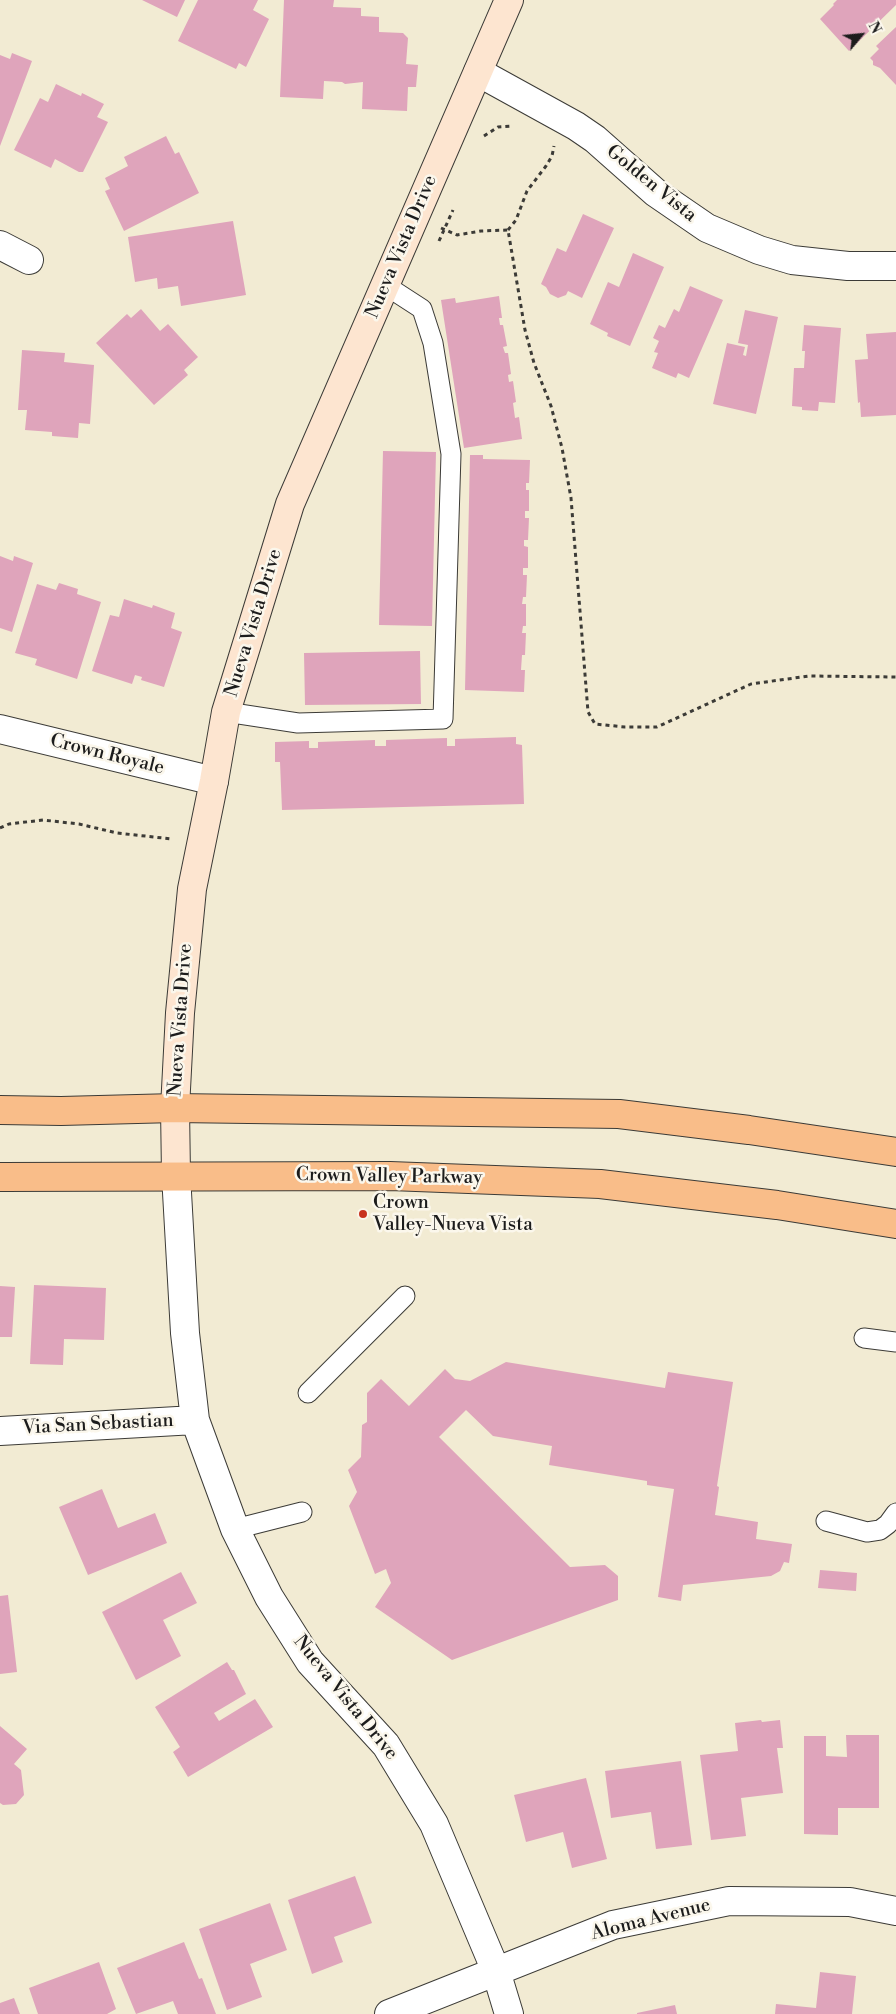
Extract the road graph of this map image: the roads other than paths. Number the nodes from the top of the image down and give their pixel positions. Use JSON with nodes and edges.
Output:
{"nodes":[{"id":1,"x":509,"y":0,"type":"edge"},
{"id":2,"x":478,"y":72,"type":"junction"},
{"id":3,"x":0,"y":245,"type":"edge"},
{"id":4,"x":29,"y":260,"type":"dead end"},
{"id":5,"x":896,"y":266,"type":"edge"},
{"id":6,"x":385,"y":285,"type":"junction"},
{"id":7,"x":226,"y":712,"type":"junction"},
{"id":8,"x":0,"y":729,"type":"edge"},
{"id":9,"x":214,"y":781,"type":"junction"},
{"id":10,"x":175,"y":1108,"type":"junction"},
{"id":11,"x":0,"y":1110,"type":"edge"},
{"id":12,"x":896,"y":1152,"type":"edge"},
{"id":13,"x":176,"y":1175,"type":"junction"},
{"id":14,"x":0,"y":1177,"type":"edge"},
{"id":15,"x":896,"y":1224,"type":"edge"},
{"id":16,"x":405,"y":1296,"type":"dead end"},
{"id":17,"x":864,"y":1338,"type":"dead end"},
{"id":18,"x":896,"y":1342,"type":"edge"},
{"id":19,"x":308,"y":1393,"type":"dead end"},
{"id":20,"x":195,"y":1420,"type":"junction"},
{"id":21,"x":0,"y":1431,"type":"edge"},
{"id":22,"x":302,"y":1512,"type":"dead end"},
{"id":23,"x":896,"y":1512,"type":"edge"},
{"id":24,"x":826,"y":1521,"type":"dead end"},
{"id":25,"x":235,"y":1529,"type":"junction"},
{"id":26,"x":896,"y":1911,"type":"edge"},
{"id":27,"x":496,"y":1971,"type":"junction"},
{"id":28,"x":389,"y":2014,"type":"edge"},
{"id":29,"x":509,"y":2014,"type":"edge"}],
"edges":[{"from":1,"to":2,"type":"street","name":"Nueva Vista Drive"},
{"from":2,"to":5,"type":"street","name":"Golden Vista"},
{"from":2,"to":6,"type":"street","name":"Nueva Vista Drive"},
{"from":3,"to":4,"type":"street"},
{"from":6,"to":7,"type":"street","name":"Nueva Vista Drive"},
{"from":6,"to":7,"type":"lane"},
{"from":7,"to":9,"type":"street","name":"Nueva Vista Drive"},
{"from":8,"to":9,"type":"street","name":"Crown Royale"},
{"from":9,"to":10,"type":"street","name":"Nueva Vista Drive"},
{"from":10,"to":11,"type":"main road"},
{"from":10,"to":12,"type":"main road"},
{"from":10,"to":13,"type":"street","name":"Nueva Vista Drive"},
{"from":13,"to":14,"type":"main road","name":"Crown Valley Parkway"},
{"from":13,"to":15,"type":"main road","name":"Crown Valley Parkway"},
{"from":13,"to":20,"type":"street","name":"Nueva Vista Drive"},
{"from":16,"to":19,"type":"lane"},
{"from":17,"to":18,"type":"lane"},
{"from":20,"to":21,"type":"street","name":"Via San Sebastian"},
{"from":20,"to":25,"type":"street","name":"Nueva Vista Drive"},
{"from":22,"to":25,"type":"lane"},
{"from":23,"to":24,"type":"lane"},
{"from":25,"to":27,"type":"street","name":"Nueva Vista Drive"},
{"from":26,"to":27,"type":"street","name":"Aloma Avenue"},
{"from":27,"to":28,"type":"street","name":"Aloma Avenue"},
{"from":27,"to":29,"type":"street","name":"Nueva Vista Drive"}]}
